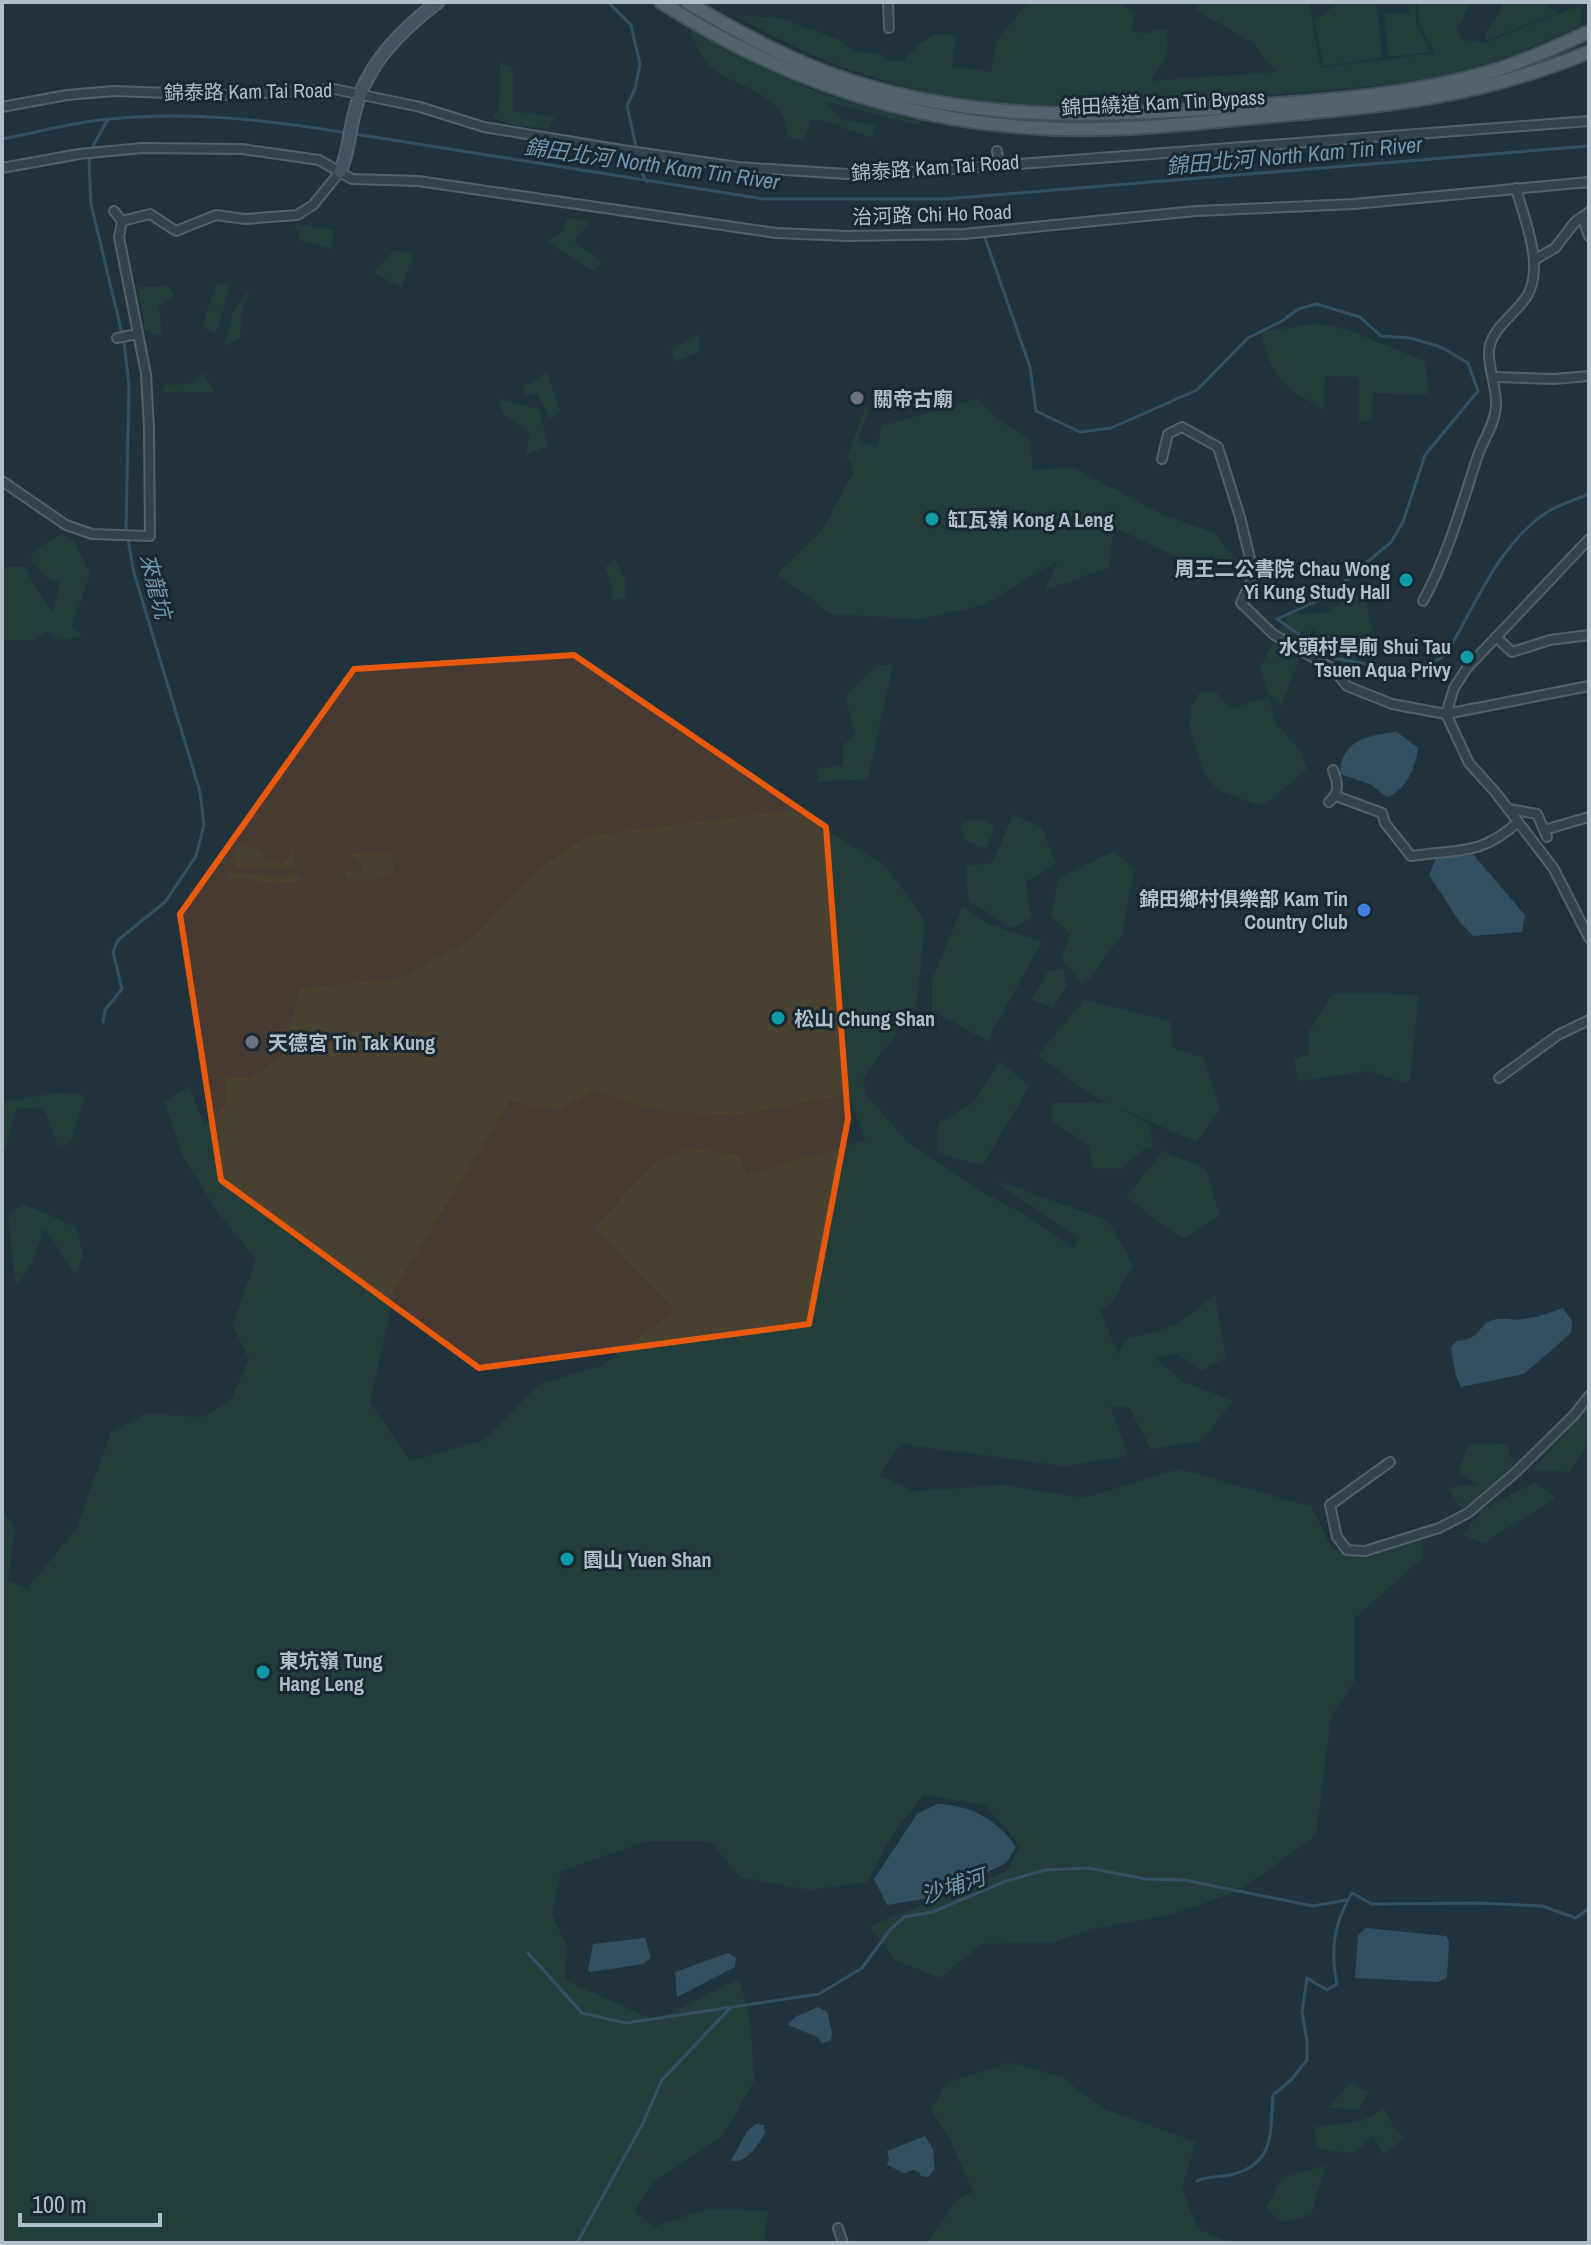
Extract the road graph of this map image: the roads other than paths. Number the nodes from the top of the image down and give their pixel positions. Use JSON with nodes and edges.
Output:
{"nodes":[{"id":1,"x":438,"y":2,"type":"edge"},
{"id":2,"x":661,"y":2,"type":"edge"},
{"id":3,"x":687,"y":2,"type":"edge"},
{"id":4,"x":888,"y":2,"type":"edge"},
{"id":5,"x":889,"y":28,"type":"dead end"},
{"id":6,"x":1589,"y":32,"type":"edge"},
{"id":7,"x":1589,"y":52,"type":"edge"},
{"id":8,"x":360,"y":92,"type":"junction"},
{"id":9,"x":2,"y":107,"type":"edge"},
{"id":10,"x":1589,"y":121,"type":"edge"},
{"id":11,"x":997,"y":151,"type":"dead end"},
{"id":12,"x":999,"y":164,"type":"junction"},
{"id":13,"x":2,"y":168,"type":"edge"},
{"id":14,"x":340,"y":172,"type":"junction"},
{"id":15,"x":1589,"y":182,"type":"edge"},
{"id":16,"x":1516,"y":188,"type":"junction"},
{"id":17,"x":114,"y":211,"type":"dead end"},
{"id":18,"x":1586,"y":215,"type":"edge"},
{"id":19,"x":122,"y":221,"type":"junction"},
{"id":20,"x":1589,"y":236,"type":"edge"},
{"id":21,"x":1534,"y":260,"type":"junction"},
{"id":22,"x":137,"y":334,"type":"junction"},
{"id":23,"x":117,"y":338,"type":"dead end"},
{"id":24,"x":1589,"y":376,"type":"edge"},
{"id":25,"x":1493,"y":377,"type":"junction"},
{"id":26,"x":1162,"y":459,"type":"dead end"},
{"id":27,"x":2,"y":481,"type":"edge"},
{"id":28,"x":1589,"y":539,"type":"edge"},
{"id":29,"x":1423,"y":601,"type":"dead end"},
{"id":30,"x":1589,"y":635,"type":"edge"},
{"id":31,"x":1496,"y":637,"type":"junction"},
{"id":32,"x":1589,"y":686,"type":"edge"},
{"id":33,"x":1446,"y":714,"type":"junction"},
{"id":34,"x":1333,"y":770,"type":"dead end"},
{"id":35,"x":1508,"y":809,"type":"junction"},
{"id":36,"x":1589,"y":817,"type":"edge"},
{"id":37,"x":1518,"y":822,"type":"junction"},
{"id":38,"x":1589,"y":938,"type":"edge"},
{"id":39,"x":1589,"y":1020,"type":"edge"},
{"id":40,"x":1499,"y":1078,"type":"dead end"},
{"id":41,"x":1589,"y":1396,"type":"edge"},
{"id":42,"x":1390,"y":1462,"type":"dead end"},
{"id":43,"x":838,"y":2228,"type":"dead end"},
{"id":44,"x":843,"y":2243,"type":"edge"}],
"edges":[{"from":1,"to":8,"type":"street"},
{"from":2,"to":7,"type":"main road","name":"錦田繞道 Kam Tin Bypass"},
{"from":3,"to":6,"type":"main road","name":"錦田繞道 Kam Tin Bypass"},
{"from":4,"to":5,"type":"street"},
{"from":8,"to":9,"type":"street","name":"錦泰路 Kam Tai Road"},
{"from":8,"to":12,"type":"street","name":"錦泰路 Kam Tai Road"},
{"from":8,"to":14,"type":"street"},
{"from":10,"to":12,"type":"street","name":"錦泰路 Kam Tai Road"},
{"from":11,"to":12,"type":"street"},
{"from":13,"to":14,"type":"street","name":"治河路 Chi Ho Road"},
{"from":14,"to":16,"type":"street","name":"治河路 Chi Ho Road"},
{"from":14,"to":19,"type":"street"},
{"from":15,"to":16,"type":"street","name":"治河路 Chi Ho Road"},
{"from":16,"to":21,"type":"street"},
{"from":17,"to":19,"type":"street"},
{"from":18,"to":20,"type":"street"},
{"from":18,"to":21,"type":"street"},
{"from":19,"to":22,"type":"street"},
{"from":21,"to":25,"type":"street"},
{"from":22,"to":23,"type":"street"},
{"from":22,"to":27,"type":"street"},
{"from":24,"to":25,"type":"street"},
{"from":25,"to":29,"type":"street"},
{"from":26,"to":33,"type":"street"},
{"from":28,"to":31,"type":"street"},
{"from":30,"to":31,"type":"street"},
{"from":31,"to":33,"type":"street"},
{"from":32,"to":33,"type":"street"},
{"from":33,"to":35,"type":"street"},
{"from":34,"to":37,"type":"street"},
{"from":35,"to":36,"type":"street"},
{"from":35,"to":37,"type":"street"},
{"from":37,"to":38,"type":"street"},
{"from":39,"to":40,"type":"street"},
{"from":41,"to":42,"type":"street"},
{"from":43,"to":44,"type":"street"}]}
